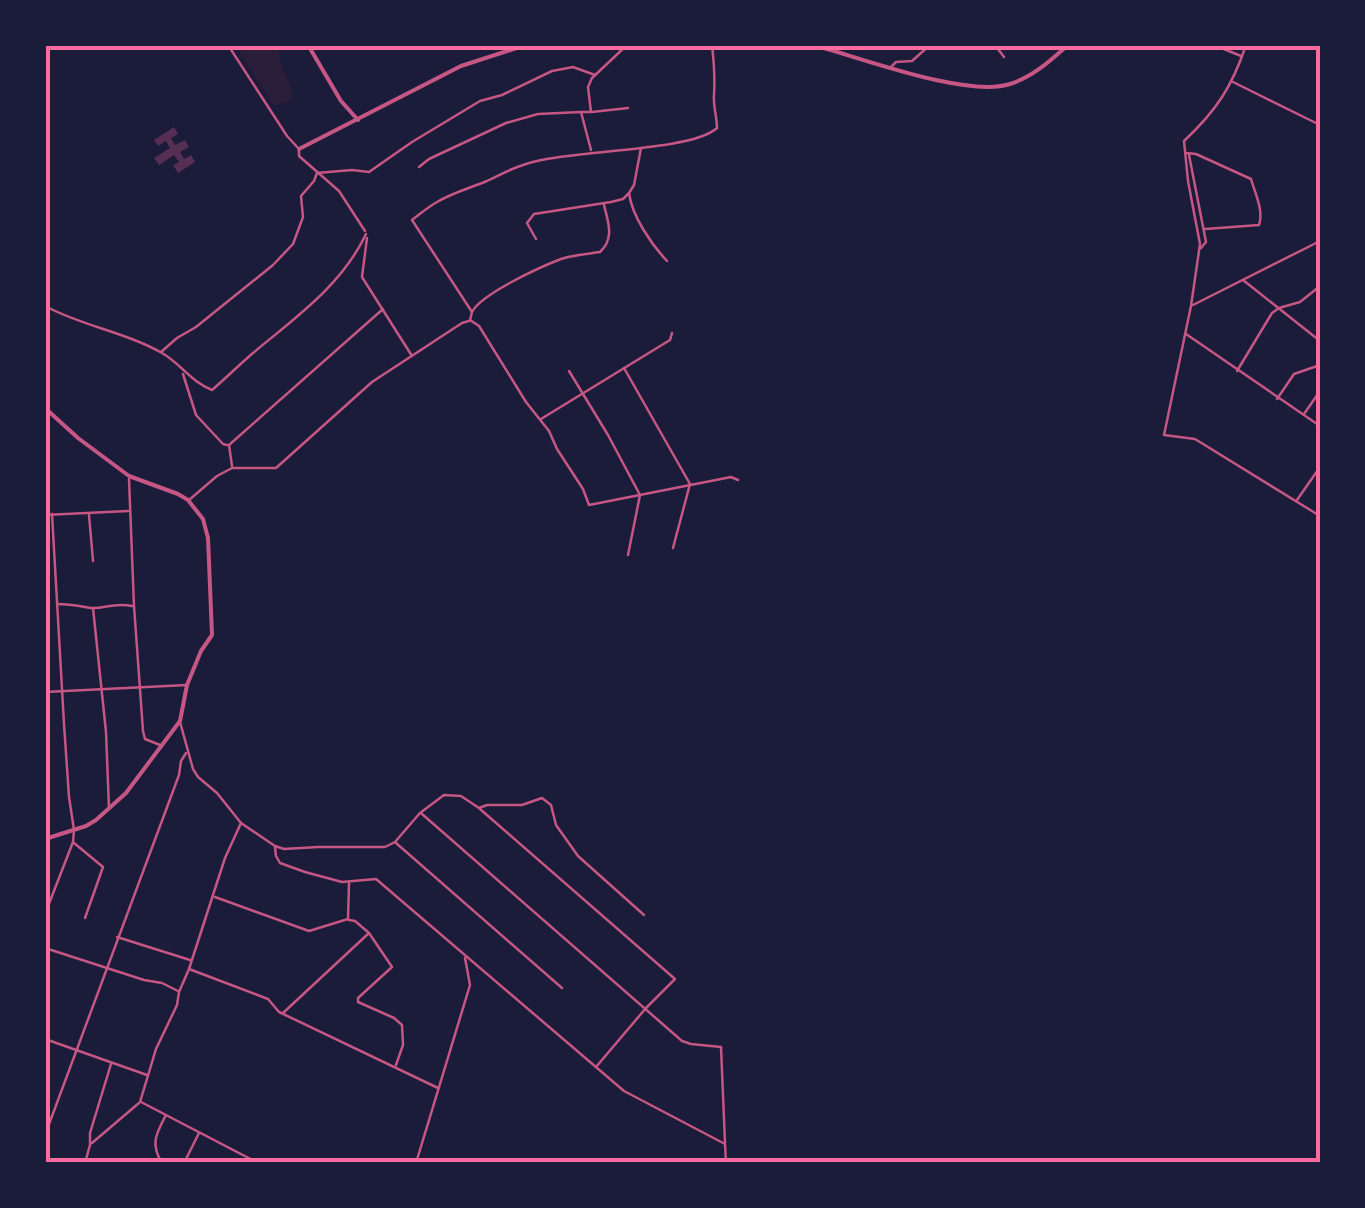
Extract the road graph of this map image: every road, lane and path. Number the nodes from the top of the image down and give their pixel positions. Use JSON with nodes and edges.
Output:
{"nodes":[{"id":1,"x":228,"y":45,"type":"edge"},
{"id":2,"x":308,"y":45,"type":"edge"},
{"id":3,"x":526,"y":45,"type":"edge"},
{"id":4,"x":627,"y":45,"type":"edge"},
{"id":5,"x":712,"y":45,"type":"edge"},
{"id":6,"x":814,"y":45,"type":"edge"},
{"id":7,"x":930,"y":45,"type":"edge"},
{"id":8,"x":995,"y":45,"type":"edge"},
{"id":9,"x":1068,"y":45,"type":"edge"},
{"id":10,"x":1214,"y":45,"type":"edge"},
{"id":11,"x":1246,"y":45,"type":"edge"},
{"id":12,"x":1242,"y":56,"type":"junction"},
{"id":13,"x":1004,"y":57,"type":"dead end"},
{"id":14,"x":891,"y":67,"type":"junction"},
{"id":15,"x":595,"y":75,"type":"junction"},
{"id":16,"x":1232,"y":82,"type":"junction"},
{"id":17,"x":628,"y":108,"type":"dead end"},
{"id":18,"x":581,"y":112,"type":"junction"},
{"id":19,"x":591,"y":112,"type":"junction"},
{"id":20,"x":358,"y":120,"type":"junction"},
{"id":21,"x":1320,"y":125,"type":"edge"},
{"id":22,"x":641,"y":147,"type":"junction"},
{"id":23,"x":299,"y":148,"type":"junction"},
{"id":24,"x":592,"y":151,"type":"junction"},
{"id":25,"x":1187,"y":153,"type":"junction"},
{"id":26,"x":419,"y":167,"type":"dead end"},
{"id":27,"x":317,"y":173,"type":"junction"},
{"id":28,"x":629,"y":193,"type":"junction"},
{"id":29,"x":604,"y":203,"type":"junction"},
{"id":30,"x":1204,"y":229,"type":"junction"},
{"id":31,"x":366,"y":234,"type":"junction"},
{"id":32,"x":536,"y":239,"type":"dead end"},
{"id":33,"x":1319,"y":243,"type":"edge"},
{"id":34,"x":1199,"y":250,"type":"junction"},
{"id":35,"x":667,"y":261,"type":"dead end"},
{"id":36,"x":1243,"y":280,"type":"junction"},
{"id":37,"x":1320,"y":286,"type":"edge"},
{"id":38,"x":45,"y":306,"type":"edge"},
{"id":39,"x":1191,"y":306,"type":"junction"},
{"id":40,"x":1279,"y":308,"type":"junction"},
{"id":41,"x":382,"y":310,"type":"junction"},
{"id":42,"x":472,"y":312,"type":"junction"},
{"id":43,"x":470,"y":320,"type":"junction"},
{"id":44,"x":672,"y":333,"type":"dead end"},
{"id":45,"x":1186,"y":334,"type":"junction"},
{"id":46,"x":1320,"y":341,"type":"edge"},
{"id":47,"x":161,"y":352,"type":"junction"},
{"id":48,"x":412,"y":356,"type":"junction"},
{"id":49,"x":1320,"y":365,"type":"edge"},
{"id":50,"x":624,"y":368,"type":"junction"},
{"id":51,"x":182,"y":370,"type":"junction"},
{"id":52,"x":1238,"y":370,"type":"junction"},
{"id":53,"x":568,"y":371,"type":"dead end"},
{"id":54,"x":1320,"y":391,"type":"edge"},
{"id":55,"x":582,"y":394,"type":"junction"},
{"id":56,"x":1278,"y":399,"type":"junction"},
{"id":57,"x":45,"y":408,"type":"edge"},
{"id":58,"x":1304,"y":416,"type":"junction"},
{"id":59,"x":541,"y":420,"type":"junction"},
{"id":60,"x":1320,"y":426,"type":"edge"},
{"id":61,"x":229,"y":445,"type":"junction"},
{"id":62,"x":1320,"y":467,"type":"edge"},
{"id":63,"x":232,"y":468,"type":"junction"},
{"id":64,"x":129,"y":476,"type":"junction"},
{"id":65,"x":738,"y":480,"type":"dead end"},
{"id":66,"x":690,"y":484,"type":"junction"},
{"id":67,"x":640,"y":495,"type":"junction"},
{"id":68,"x":188,"y":500,"type":"junction"},
{"id":69,"x":1296,"y":501,"type":"junction"},
{"id":70,"x":129,"y":511,"type":"junction"},
{"id":71,"x":88,"y":513,"type":"junction"},
{"id":72,"x":52,"y":514,"type":"junction"},
{"id":73,"x":45,"y":515,"type":"edge"},
{"id":74,"x":1320,"y":516,"type":"edge"},
{"id":75,"x":673,"y":548,"type":"dead end"},
{"id":76,"x":628,"y":555,"type":"dead end"},
{"id":77,"x":93,"y":561,"type":"dead end"},
{"id":78,"x":57,"y":604,"type":"junction"},
{"id":79,"x":134,"y":606,"type":"junction"},
{"id":80,"x":93,"y":608,"type":"junction"},
{"id":81,"x":187,"y":685,"type":"junction"},
{"id":82,"x":139,"y":687,"type":"junction"},
{"id":83,"x":101,"y":689,"type":"junction"},
{"id":84,"x":63,"y":691,"type":"junction"},
{"id":85,"x":45,"y":692,"type":"edge"},
{"id":86,"x":180,"y":721,"type":"junction"},
{"id":87,"x":161,"y":745,"type":"junction"},
{"id":88,"x":188,"y":749,"type":"junction"},
{"id":89,"x":479,"y":808,"type":"junction"},
{"id":90,"x":109,"y":810,"type":"junction"},
{"id":91,"x":420,"y":813,"type":"junction"},
{"id":92,"x":241,"y":823,"type":"junction"},
{"id":93,"x":74,"y":830,"type":"junction"},
{"id":94,"x":45,"y":839,"type":"edge"},
{"id":95,"x":73,"y":842,"type":"junction"},
{"id":96,"x":395,"y":842,"type":"junction"},
{"id":97,"x":275,"y":846,"type":"junction"},
{"id":98,"x":350,"y":880,"type":"junction"},
{"id":99,"x":214,"y":896,"type":"junction"},
{"id":100,"x":45,"y":914,"type":"edge"},
{"id":101,"x":644,"y":915,"type":"dead end"},
{"id":102,"x":85,"y":918,"type":"dead end"},
{"id":103,"x":348,"y":919,"type":"junction"},
{"id":104,"x":368,"y":933,"type":"junction"},
{"id":105,"x":117,"y":937,"type":"junction"},
{"id":106,"x":45,"y":948,"type":"edge"},
{"id":107,"x":464,"y":955,"type":"junction"},
{"id":108,"x":191,"y":960,"type":"junction"},
{"id":109,"x":106,"y":968,"type":"junction"},
{"id":110,"x":189,"y":969,"type":"junction"},
{"id":111,"x":562,"y":988,"type":"dead end"},
{"id":112,"x":179,"y":992,"type":"junction"},
{"id":113,"x":646,"y":1008,"type":"junction"},
{"id":114,"x":283,"y":1014,"type":"junction"},
{"id":115,"x":45,"y":1038,"type":"edge"},
{"id":116,"x":78,"y":1051,"type":"junction"},
{"id":117,"x":112,"y":1063,"type":"junction"},
{"id":118,"x":396,"y":1066,"type":"junction"},
{"id":119,"x":596,"y":1068,"type":"junction"},
{"id":120,"x":148,"y":1075,"type":"junction"},
{"id":121,"x":438,"y":1088,"type":"junction"},
{"id":122,"x":140,"y":1102,"type":"junction"},
{"id":123,"x":166,"y":1115,"type":"junction"},
{"id":124,"x":198,"y":1133,"type":"junction"},
{"id":125,"x":45,"y":1136,"type":"edge"},
{"id":126,"x":90,"y":1144,"type":"junction"},
{"id":127,"x":725,"y":1144,"type":"junction"},
{"id":128,"x":85,"y":1163,"type":"edge"},
{"id":129,"x":162,"y":1163,"type":"edge"},
{"id":130,"x":184,"y":1163,"type":"edge"},
{"id":131,"x":258,"y":1163,"type":"edge"},
{"id":132,"x":416,"y":1163,"type":"edge"},
{"id":133,"x":726,"y":1163,"type":"edge"}],
"edges":[{"from":1,"to":23,"type":"street"},
{"from":2,"to":20,"type":"street"},
{"from":3,"to":20,"type":"street"},
{"from":4,"to":15,"type":"street"},
{"from":5,"to":22,"type":"street"},
{"from":6,"to":14,"type":"street"},
{"from":7,"to":14,"type":"street"},
{"from":8,"to":13,"type":"street"},
{"from":9,"to":14,"type":"street"},
{"from":10,"to":12,"type":"street"},
{"from":11,"to":12,"type":"street"},
{"from":12,"to":16,"type":"street"},
{"from":15,"to":19,"type":"street"},
{"from":15,"to":27,"type":"street"},
{"from":16,"to":21,"type":"street"},
{"from":16,"to":25,"type":"street"},
{"from":17,"to":19,"type":"street"},
{"from":18,"to":19,"type":"street"},
{"from":18,"to":24,"type":"street"},
{"from":18,"to":26,"type":"street"},
{"from":20,"to":23,"type":"street"},
{"from":22,"to":24,"type":"street"},
{"from":22,"to":28,"type":"street"},
{"from":23,"to":27,"type":"street"},
{"from":24,"to":42,"type":"street"},
{"from":25,"to":30,"type":"street"},
{"from":25,"to":30,"type":"street"},
{"from":25,"to":34,"type":"street"},
{"from":27,"to":31,"type":"street"},
{"from":27,"to":47,"type":"street"},
{"from":28,"to":29,"type":"street"},
{"from":28,"to":35,"type":"street"},
{"from":29,"to":32,"type":"street"},
{"from":29,"to":42,"type":"street"},
{"from":30,"to":34,"type":"street"},
{"from":31,"to":41,"type":"street"},
{"from":31,"to":51,"type":"street"},
{"from":33,"to":36,"type":"street"},
{"from":34,"to":39,"type":"street"},
{"from":36,"to":39,"type":"street"},
{"from":36,"to":40,"type":"street"},
{"from":37,"to":40,"type":"street"},
{"from":38,"to":47,"type":"street"},
{"from":39,"to":45,"type":"street"},
{"from":40,"to":46,"type":"street"},
{"from":40,"to":52,"type":"street"},
{"from":41,"to":48,"type":"street"},
{"from":41,"to":61,"type":"street"},
{"from":42,"to":43,"type":"street"},
{"from":43,"to":48,"type":"street"},
{"from":43,"to":59,"type":"street"},
{"from":44,"to":50,"type":"street"},
{"from":45,"to":52,"type":"street"},
{"from":45,"to":69,"type":"street"},
{"from":47,"to":51,"type":"street"},
{"from":48,"to":63,"type":"street"},
{"from":49,"to":56,"type":"street"},
{"from":50,"to":55,"type":"street"},
{"from":50,"to":66,"type":"street"},
{"from":51,"to":61,"type":"street"},
{"from":52,"to":56,"type":"street"},
{"from":53,"to":55,"type":"street"},
{"from":54,"to":58,"type":"street"},
{"from":55,"to":59,"type":"street"},
{"from":55,"to":67,"type":"street"},
{"from":56,"to":58,"type":"street"},
{"from":57,"to":64,"type":"street"},
{"from":58,"to":60,"type":"street"},
{"from":59,"to":67,"type":"street"},
{"from":61,"to":63,"type":"street"},
{"from":62,"to":69,"type":"street"},
{"from":63,"to":68,"type":"street"},
{"from":64,"to":68,"type":"street"},
{"from":64,"to":70,"type":"street"},
{"from":65,"to":66,"type":"street"},
{"from":66,"to":67,"type":"street"},
{"from":66,"to":75,"type":"street"},
{"from":67,"to":76,"type":"street"},
{"from":68,"to":81,"type":"street"},
{"from":69,"to":74,"type":"street"},
{"from":70,"to":71,"type":"street"},
{"from":70,"to":79,"type":"street"},
{"from":71,"to":72,"type":"street"},
{"from":71,"to":77,"type":"street"},
{"from":72,"to":73,"type":"street"},
{"from":72,"to":78,"type":"street"},
{"from":78,"to":80,"type":"street"},
{"from":78,"to":84,"type":"street"},
{"from":79,"to":80,"type":"street"},
{"from":79,"to":82,"type":"street"},
{"from":80,"to":83,"type":"street"},
{"from":81,"to":82,"type":"street"},
{"from":81,"to":86,"type":"street"},
{"from":82,"to":83,"type":"street"},
{"from":82,"to":87,"type":"street"},
{"from":83,"to":84,"type":"street"},
{"from":83,"to":90,"type":"street"},
{"from":84,"to":85,"type":"street"},
{"from":84,"to":93,"type":"street"},
{"from":86,"to":87,"type":"street"},
{"from":86,"to":88,"type":"street"},
{"from":87,"to":90,"type":"street"},
{"from":88,"to":92,"type":"street"},
{"from":88,"to":105,"type":"street"},
{"from":89,"to":91,"type":"street"},
{"from":89,"to":101,"type":"street"},
{"from":89,"to":113,"type":"street"},
{"from":90,"to":93,"type":"street"},
{"from":91,"to":96,"type":"street"},
{"from":91,"to":113,"type":"street"},
{"from":92,"to":97,"type":"street"},
{"from":92,"to":99,"type":"street"},
{"from":93,"to":94,"type":"street"},
{"from":93,"to":95,"type":"street"},
{"from":95,"to":100,"type":"street"},
{"from":95,"to":102,"type":"street"},
{"from":96,"to":97,"type":"street"},
{"from":96,"to":111,"type":"street"},
{"from":97,"to":98,"type":"street"},
{"from":98,"to":103,"type":"street"},
{"from":98,"to":107,"type":"street"},
{"from":99,"to":103,"type":"street"},
{"from":99,"to":108,"type":"street"},
{"from":103,"to":104,"type":"street"},
{"from":104,"to":114,"type":"street"},
{"from":104,"to":118,"type":"street"},
{"from":105,"to":108,"type":"street"},
{"from":105,"to":109,"type":"street"},
{"from":106,"to":109,"type":"street"},
{"from":107,"to":119,"type":"street"},
{"from":107,"to":121,"type":"street"},
{"from":108,"to":110,"type":"street"},
{"from":109,"to":112,"type":"street"},
{"from":109,"to":116,"type":"street"},
{"from":110,"to":112,"type":"street"},
{"from":110,"to":114,"type":"street"},
{"from":112,"to":120,"type":"street"},
{"from":113,"to":119,"type":"street"},
{"from":113,"to":127,"type":"street"},
{"from":114,"to":118,"type":"street"},
{"from":115,"to":116,"type":"street"},
{"from":116,"to":117,"type":"street"},
{"from":116,"to":125,"type":"street"},
{"from":117,"to":120,"type":"street"},
{"from":117,"to":126,"type":"street"},
{"from":118,"to":121,"type":"street"},
{"from":119,"to":127,"type":"street"},
{"from":120,"to":122,"type":"street"},
{"from":121,"to":132,"type":"street"},
{"from":122,"to":123,"type":"street"},
{"from":122,"to":126,"type":"street"},
{"from":123,"to":124,"type":"street"},
{"from":123,"to":129,"type":"street"},
{"from":124,"to":130,"type":"street"},
{"from":124,"to":131,"type":"street"},
{"from":126,"to":128,"type":"street"},
{"from":127,"to":133,"type":"street"}]}
